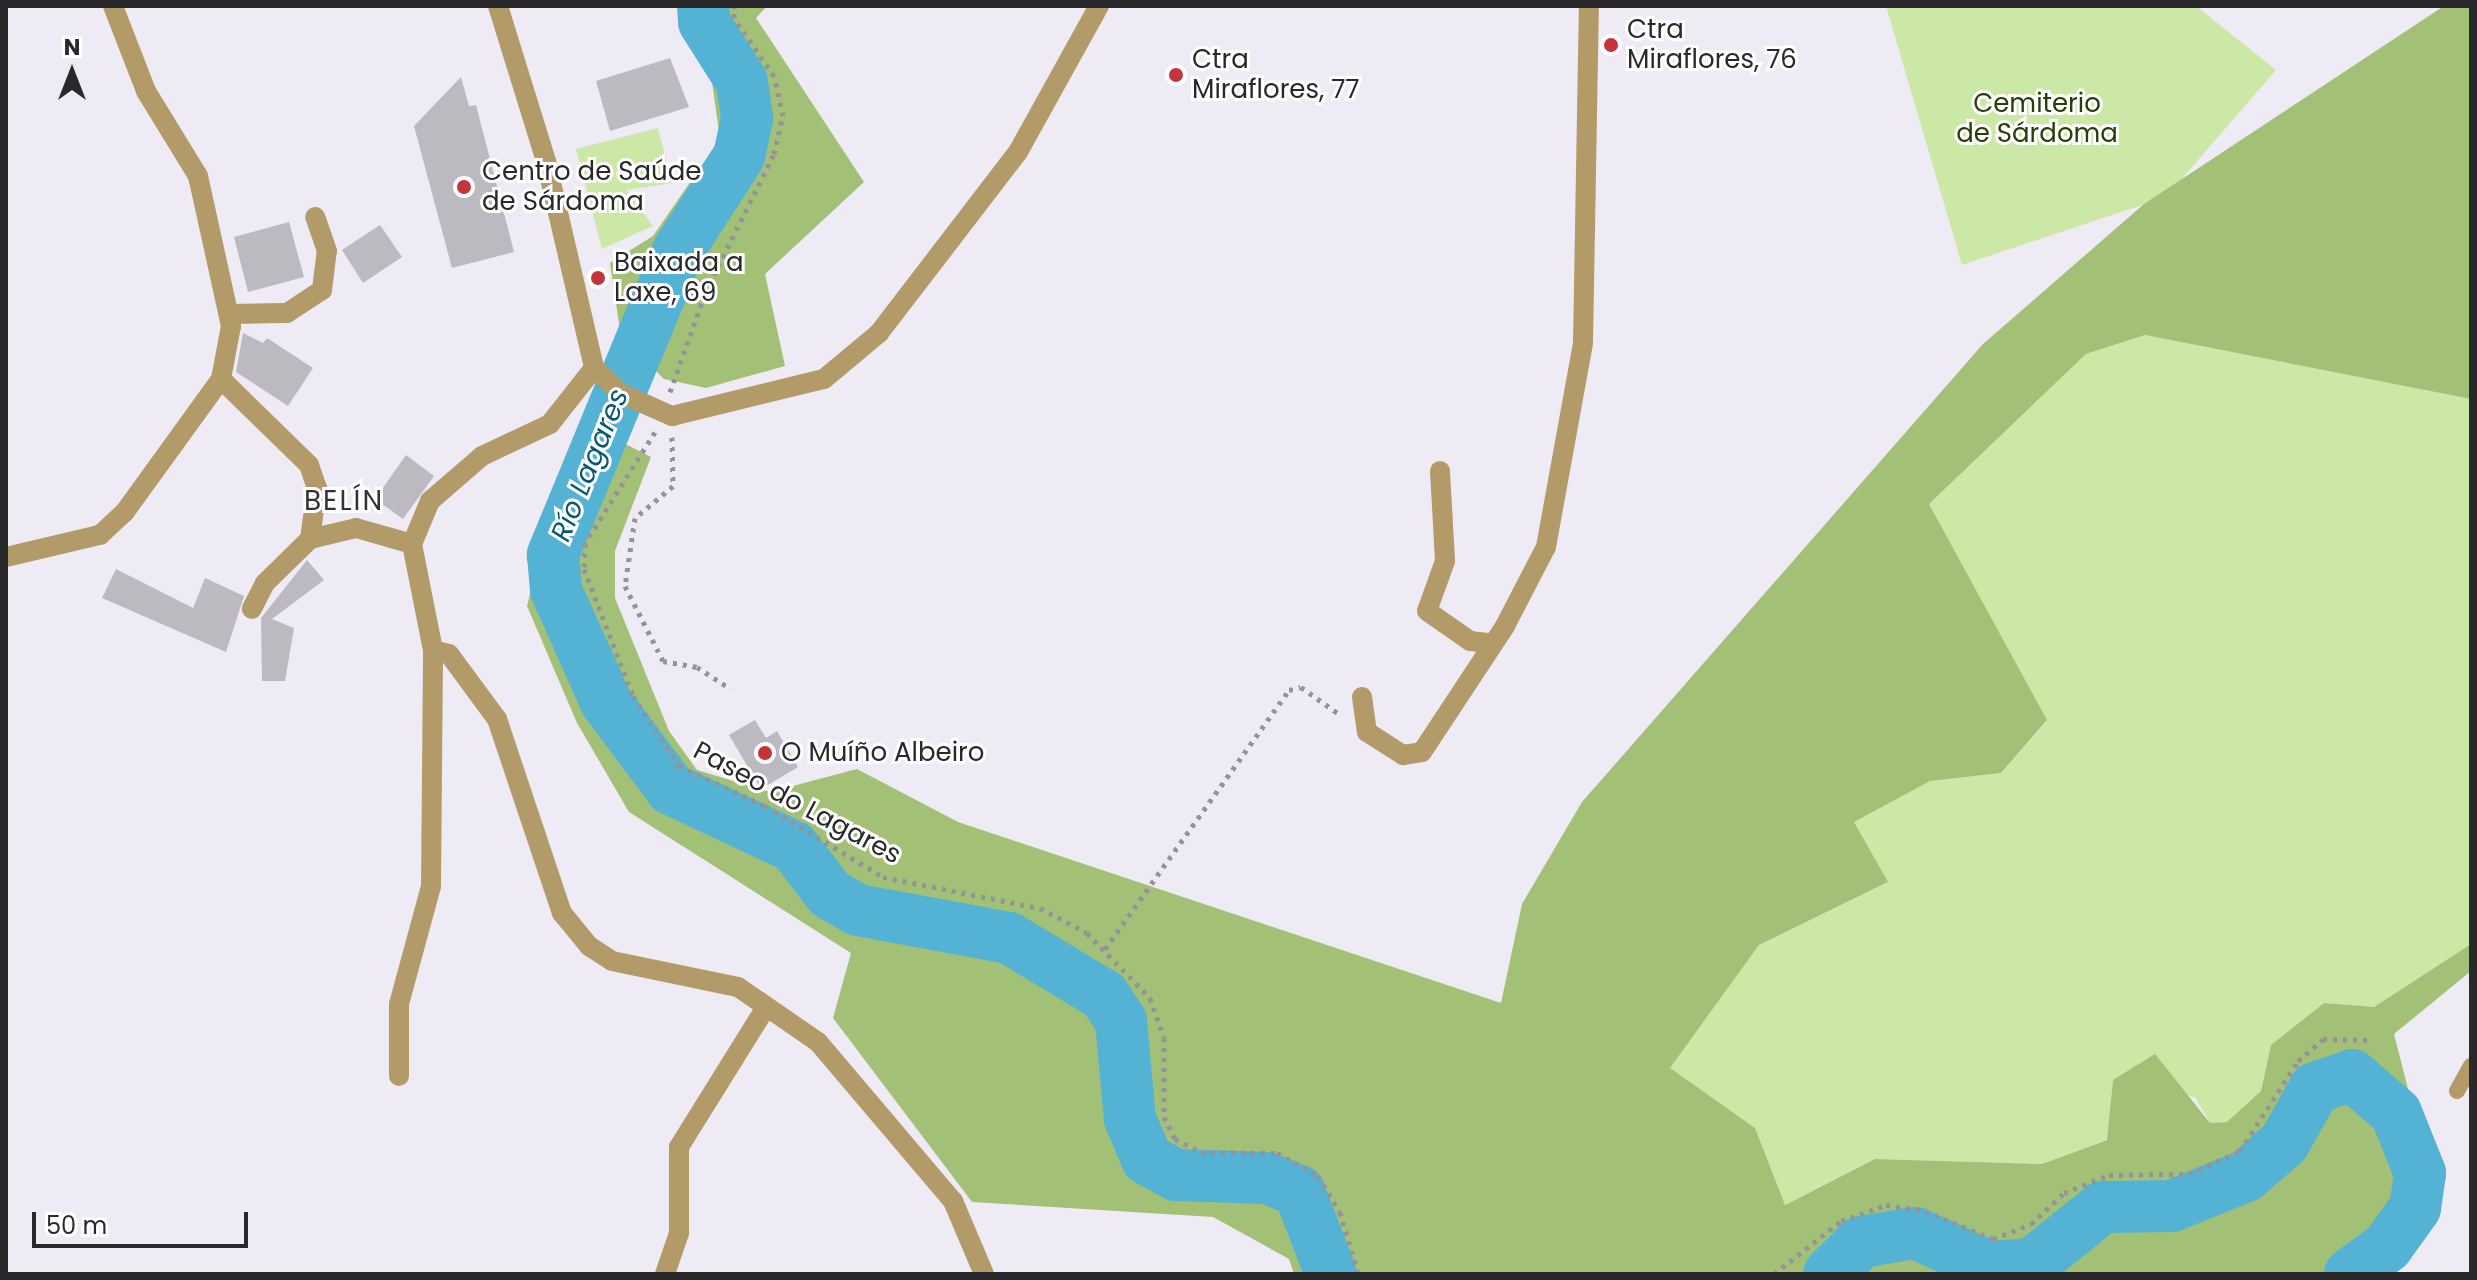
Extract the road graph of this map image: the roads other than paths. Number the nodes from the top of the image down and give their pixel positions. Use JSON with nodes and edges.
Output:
{"nodes":[{"id":1,"x":113,"y":6,"type":"edge"},
{"id":2,"x":498,"y":6,"type":"edge"},
{"id":3,"x":1099,"y":6,"type":"edge"},
{"id":4,"x":1589,"y":6,"type":"edge"},
{"id":5,"x":315,"y":217,"type":"dead end"},
{"id":6,"x":232,"y":314,"type":"junction"},
{"id":7,"x":599,"y":374,"type":"junction"},
{"id":8,"x":221,"y":379,"type":"junction"},
{"id":9,"x":1440,"y":471,"type":"dead end"},
{"id":10,"x":310,"y":539,"type":"junction"},
{"id":11,"x":412,"y":544,"type":"junction"},
{"id":12,"x":6,"y":557,"type":"edge"},
{"id":13,"x":252,"y":609,"type":"dead end"},
{"id":14,"x":1490,"y":643,"type":"junction"},
{"id":15,"x":433,"y":650,"type":"junction"},
{"id":16,"x":1362,"y":697,"type":"dead end"},
{"id":17,"x":766,"y":1007,"type":"junction"},
{"id":18,"x":2471,"y":1066,"type":"edge"},
{"id":19,"x":399,"y":1076,"type":"dead end"},
{"id":20,"x":2457,"y":1091,"type":"dead end"},
{"id":21,"x":665,"y":1274,"type":"edge"},
{"id":22,"x":984,"y":1274,"type":"edge"}],
"edges":[{"from":1,"to":6,"type":"street"},
{"from":2,"to":7,"type":"street"},
{"from":3,"to":7,"type":"street"},
{"from":4,"to":14,"type":"street"},
{"from":5,"to":6,"type":"street"},
{"from":6,"to":8,"type":"street"},
{"from":7,"to":11,"type":"street"},
{"from":8,"to":10,"type":"street"},
{"from":8,"to":12,"type":"street"},
{"from":9,"to":14,"type":"street"},
{"from":10,"to":11,"type":"street"},
{"from":10,"to":13,"type":"street"},
{"from":11,"to":15,"type":"street"},
{"from":14,"to":16,"type":"street"},
{"from":15,"to":17,"type":"street"},
{"from":15,"to":19,"type":"street"},
{"from":17,"to":21,"type":"street"},
{"from":17,"to":22,"type":"street"},
{"from":18,"to":20,"type":"lane"}]}
